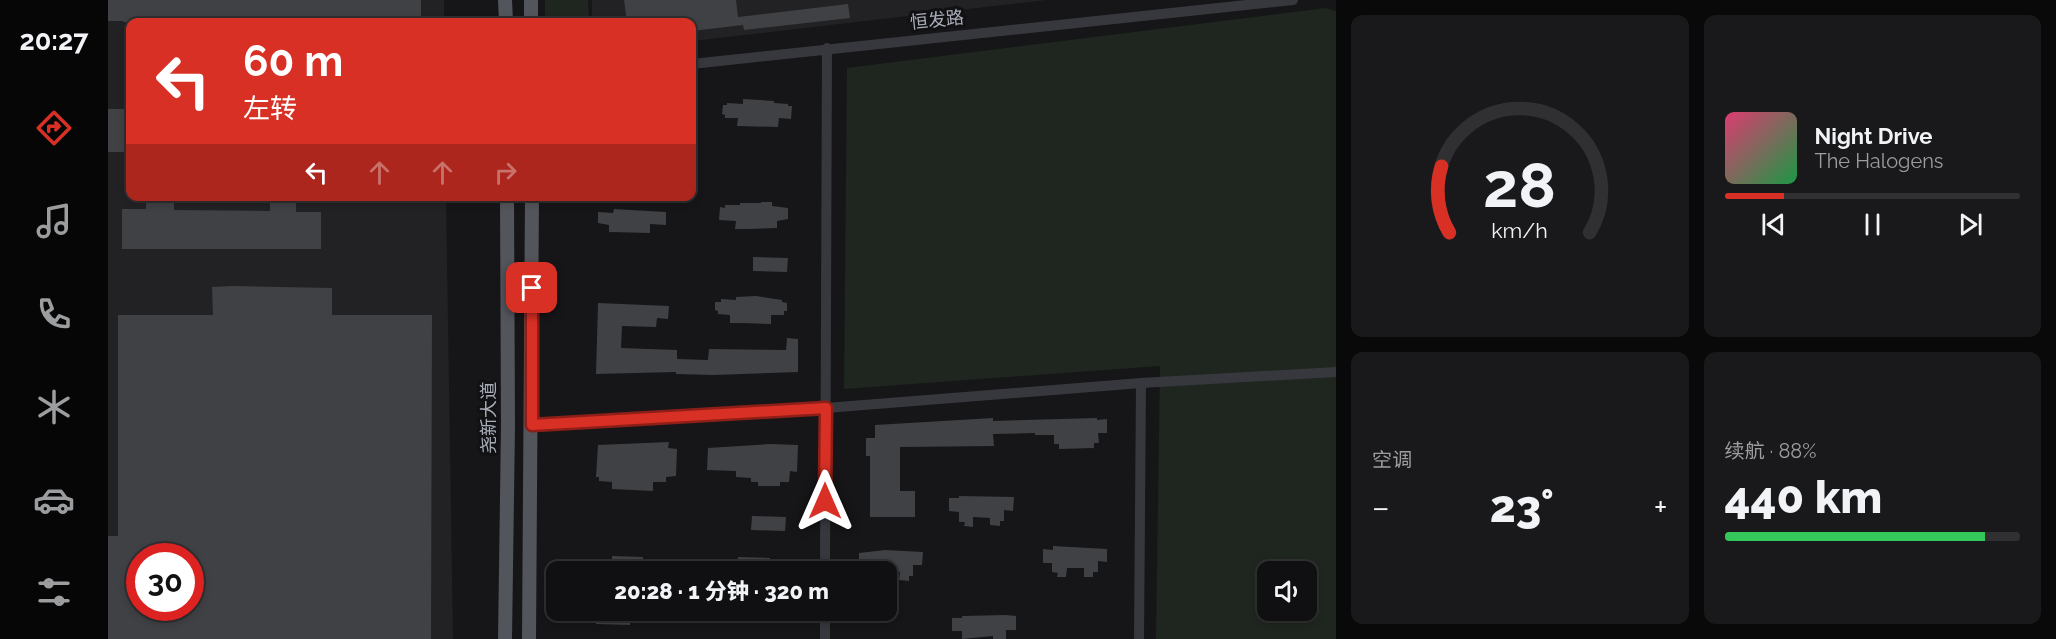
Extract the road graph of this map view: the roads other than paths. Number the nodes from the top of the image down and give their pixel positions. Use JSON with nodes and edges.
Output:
{"nodes":[{"id":1,"x":505,"y":0,"type":"edge"},
{"id":2,"x":531,"y":0,"type":"edge"},
{"id":3,"x":1293,"y":0,"type":"edge"},
{"id":4,"x":506,"y":18,"type":"edge"},
{"id":5,"x":531,"y":18,"type":"edge"},
{"id":6,"x":827,"y":48,"type":"junction"},
{"id":7,"x":696,"y":64,"type":"edge"},
{"id":8,"x":507,"y":201,"type":"edge"},
{"id":9,"x":532,"y":201,"type":"edge"},
{"id":10,"x":1336,"y":372,"type":"edge"},
{"id":11,"x":1141,"y":383,"type":"junction"},
{"id":12,"x":826,"y":408,"type":"junction"},
{"id":13,"x":532,"y":425,"type":"junction"},
{"id":14,"x":825,"y":561,"type":"edge"},
{"id":15,"x":825,"y":621,"type":"edge"},
{"id":16,"x":505,"y":639,"type":"edge"},
{"id":17,"x":530,"y":639,"type":"edge"},
{"id":18,"x":825,"y":639,"type":"edge"},
{"id":19,"x":1139,"y":639,"type":"edge"}],
"edges":[{"from":1,"to":4,"type":"main road"},
{"from":2,"to":5,"type":"main road"},
{"from":3,"to":6,"type":"street","name":"恒发路"},
{"from":6,"to":7,"type":"street","name":"恒发路"},
{"from":6,"to":12,"type":"street"},
{"from":8,"to":16,"type":"main road","name":"尧新大道"},
{"from":9,"to":13,"type":"main road"},
{"from":10,"to":11,"type":"street"},
{"from":11,"to":12,"type":"street"},
{"from":11,"to":19,"type":"street"},
{"from":12,"to":13,"type":"street"},
{"from":12,"to":14,"type":"street"},
{"from":13,"to":17,"type":"main road"},
{"from":15,"to":18,"type":"street"}]}
